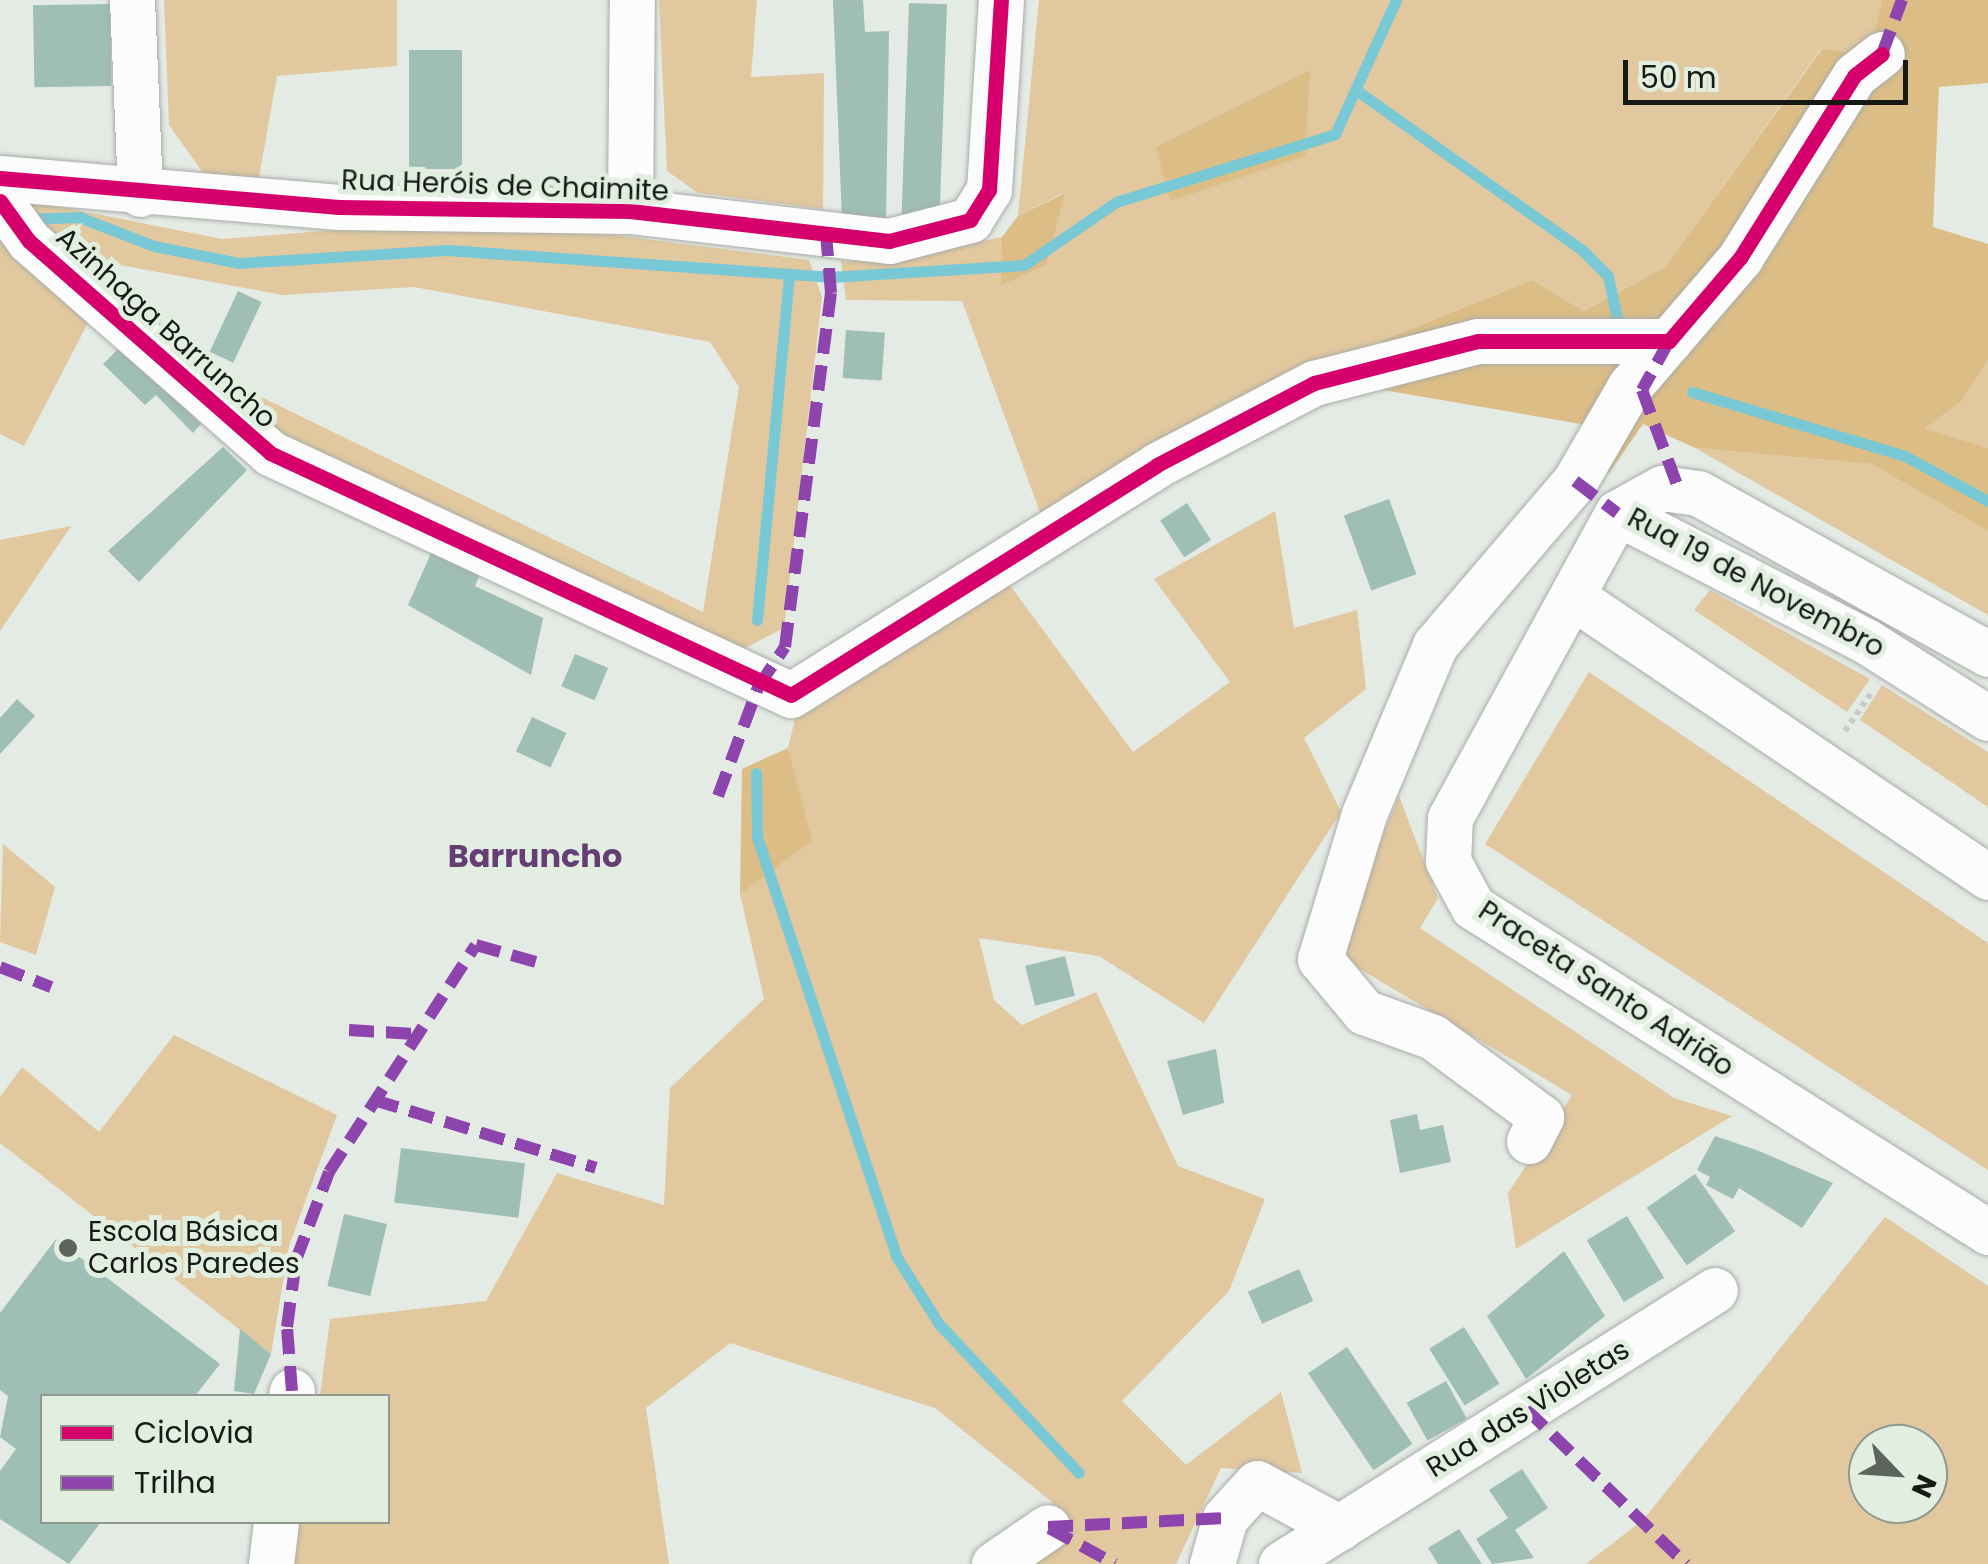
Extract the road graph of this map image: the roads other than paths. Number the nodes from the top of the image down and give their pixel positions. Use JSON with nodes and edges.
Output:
{"nodes":[{"id":1,"x":132,"y":0,"type":"edge"},
{"id":2,"x":632,"y":0,"type":"edge"},
{"id":3,"x":1001,"y":0,"type":"edge"},
{"id":4,"x":1882,"y":54,"type":"dead end"},
{"id":5,"x":0,"y":178,"type":"edge"},
{"id":6,"x":140,"y":194,"type":"junction"},
{"id":7,"x":0,"y":201,"type":"edge"},
{"id":8,"x":630,"y":211,"type":"junction"},
{"id":9,"x":1669,"y":341,"type":"junction"},
{"id":10,"x":1616,"y":513,"type":"junction"},
{"id":11,"x":1576,"y":599,"type":"junction"},
{"id":12,"x":1988,"y":654,"type":"edge"},
{"id":13,"x":1988,"y":718,"type":"edge"},
{"id":14,"x":1988,"y":877,"type":"edge"},
{"id":15,"x":1529,"y":1141,"type":"dead end"},
{"id":16,"x":1988,"y":1232,"type":"edge"},
{"id":17,"x":1715,"y":1290,"type":"dead end"},
{"id":18,"x":276,"y":1524,"type":"edge"},
{"id":19,"x":1048,"y":1527,"type":"dead end"},
{"id":20,"x":1340,"y":1528,"type":"junction"},
{"id":21,"x":271,"y":1564,"type":"edge"},
{"id":22,"x":994,"y":1564,"type":"edge"},
{"id":23,"x":1212,"y":1564,"type":"edge"},
{"id":24,"x":1281,"y":1564,"type":"edge"}],
"edges":[{"from":1,"to":6,"type":"street"},
{"from":2,"to":8,"type":"street"},
{"from":3,"to":8,"type":"street","name":"Rua Heróis de Chaimite"},
{"from":4,"to":9,"type":"street"},
{"from":5,"to":6,"type":"street","name":"Rua Heróis de Chaimite"},
{"from":6,"to":8,"type":"street","name":"Rua Heróis de Chaimite"},
{"from":7,"to":9,"type":"street","name":"Azinhaga Barruncho"},
{"from":9,"to":15,"type":"street"},
{"from":10,"to":11,"type":"street","name":"Praceta Santo Adrião"},
{"from":10,"to":12,"type":"street","name":"Rua 19 de Novembro"},
{"from":10,"to":13,"type":"street","name":"Rua 19 de Novembro"},
{"from":11,"to":14,"type":"street"},
{"from":11,"to":16,"type":"street","name":"Praceta Santo Adrião"},
{"from":17,"to":20,"type":"street","name":"Rua das Violetas"},
{"from":18,"to":21,"type":"street"},
{"from":19,"to":22,"type":"street"},
{"from":20,"to":23,"type":"street"},
{"from":20,"to":24,"type":"street","name":"Rua das Violetas"}]}
